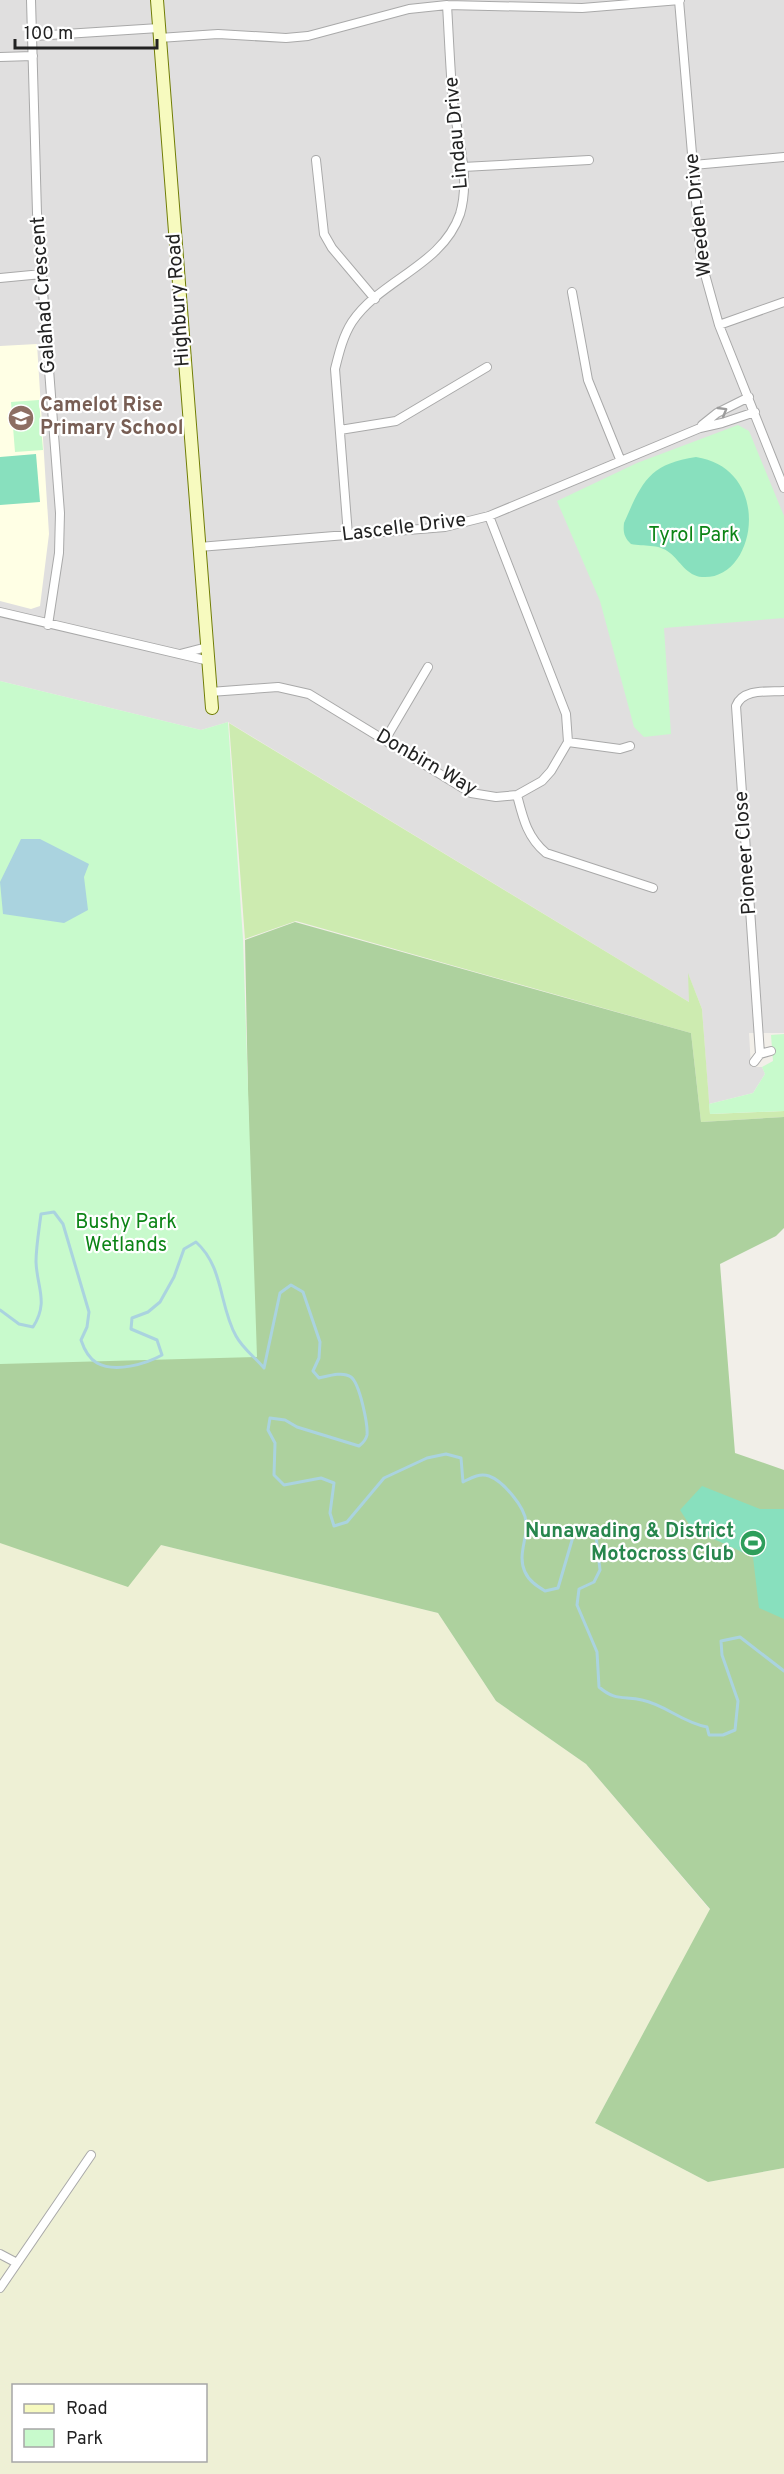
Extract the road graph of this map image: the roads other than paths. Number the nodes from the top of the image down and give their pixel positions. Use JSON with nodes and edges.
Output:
{"nodes":[{"id":1,"x":32,"y":0,"type":"edge"},
{"id":2,"x":157,"y":0,"type":"edge"},
{"id":3,"x":680,"y":0,"type":"edge"},
{"id":4,"x":447,"y":5,"type":"junction"},
{"id":5,"x":159,"y":33,"type":"junction"},
{"id":6,"x":34,"y":36,"type":"junction"},
{"id":7,"x":33,"y":56,"type":"junction"},
{"id":8,"x":0,"y":57,"type":"edge"},
{"id":9,"x":784,"y":157,"type":"edge"},
{"id":10,"x":316,"y":160,"type":"dead end"},
{"id":11,"x":589,"y":160,"type":"dead end"},
{"id":12,"x":693,"y":165,"type":"junction"},
{"id":13,"x":463,"y":167,"type":"junction"},
{"id":14,"x":42,"y":274,"type":"junction"},
{"id":15,"x":0,"y":278,"type":"edge"},
{"id":16,"x":572,"y":292,"type":"dead end"},
{"id":17,"x":375,"y":299,"type":"junction"},
{"id":18,"x":784,"y":302,"type":"edge"},
{"id":19,"x":719,"y":325,"type":"junction"},
{"id":20,"x":487,"y":367,"type":"dead end"},
{"id":21,"x":749,"y":397,"type":"junction"},
{"id":22,"x":755,"y":412,"type":"junction"},
{"id":23,"x":700,"y":428,"type":"junction"},
{"id":24,"x":340,"y":430,"type":"junction"},
{"id":25,"x":620,"y":459,"type":"junction"},
{"id":26,"x":780,"y":467,"type":"edge"},
{"id":27,"x":784,"y":488,"type":"edge"},
{"id":28,"x":489,"y":516,"type":"junction"},
{"id":29,"x":348,"y":535,"type":"junction"},
{"id":30,"x":199,"y":547,"type":"junction"},
{"id":31,"x":0,"y":612,"type":"edge"},
{"id":32,"x":48,"y":625,"type":"junction"},
{"id":33,"x":207,"y":647,"type":"junction"},
{"id":34,"x":176,"y":655,"type":"junction"},
{"id":35,"x":208,"y":662,"type":"junction"},
{"id":36,"x":428,"y":667,"type":"dead end"},
{"id":37,"x":784,"y":691,"type":"edge"},
{"id":38,"x":210,"y":692,"type":"junction"},
{"id":39,"x":212,"y":708,"type":"dead end"},
{"id":40,"x":385,"y":740,"type":"junction"},
{"id":41,"x":568,"y":742,"type":"junction"},
{"id":42,"x":630,"y":746,"type":"dead end"},
{"id":43,"x":517,"y":795,"type":"junction"},
{"id":44,"x":653,"y":888,"type":"dead end"},
{"id":45,"x":771,"y":1051,"type":"dead end"},
{"id":46,"x":760,"y":1054,"type":"junction"},
{"id":47,"x":754,"y":1062,"type":"dead end"},
{"id":48,"x":91,"y":2155,"type":"dead end"},
{"id":49,"x":0,"y":2254,"type":"edge"},
{"id":50,"x":17,"y":2263,"type":"junction"},
{"id":51,"x":0,"y":2288,"type":"edge"}],
"edges":[{"from":1,"to":6,"type":"street","name":"Galahad Crescent"},
{"from":2,"to":5,"type":"main road","name":"Highbury Road"},
{"from":3,"to":4,"type":"street"},
{"from":3,"to":12,"type":"street","name":"Weeden Drive"},
{"from":4,"to":5,"type":"street"},
{"from":4,"to":13,"type":"street","name":"Lindau Drive"},
{"from":5,"to":6,"type":"street"},
{"from":5,"to":30,"type":"main road","name":"Highbury Road"},
{"from":6,"to":7,"type":"street","name":"Galahad Crescent"},
{"from":7,"to":8,"type":"street"},
{"from":7,"to":14,"type":"street","name":"Galahad Crescent"},
{"from":9,"to":12,"type":"street"},
{"from":10,"to":17,"type":"street"},
{"from":11,"to":13,"type":"street"},
{"from":12,"to":19,"type":"street","name":"Weeden Drive"},
{"from":13,"to":17,"type":"street","name":"Lindau Drive"},
{"from":14,"to":15,"type":"street"},
{"from":14,"to":32,"type":"street","name":"Galahad Crescent"},
{"from":16,"to":25,"type":"street"},
{"from":17,"to":24,"type":"street","name":"Lindau Drive"},
{"from":18,"to":19,"type":"street"},
{"from":19,"to":21,"type":"street","name":"Weeden Drive"},
{"from":20,"to":24,"type":"street"},
{"from":21,"to":22,"type":"street","name":"Weeden Drive"},
{"from":23,"to":21,"type":"street","name":"Lascelle Drive","one_way":true},
{"from":22,"to":23,"type":"street","name":"Lascelle Drive"},
{"from":22,"to":26,"type":"street","name":"Weeden Drive"},
{"from":23,"to":25,"type":"street","name":"Lascelle Drive"},
{"from":24,"to":29,"type":"street","name":"Lindau Drive"},
{"from":25,"to":28,"type":"street","name":"Lascelle Drive"},
{"from":26,"to":27,"type":"street","name":"Weeden Drive"},
{"from":28,"to":29,"type":"street","name":"Lascelle Drive"},
{"from":28,"to":41,"type":"street"},
{"from":29,"to":30,"type":"street","name":"Lascelle Drive"},
{"from":30,"to":33,"type":"main road","name":"Highbury Road"},
{"from":31,"to":32,"type":"street"},
{"from":32,"to":34,"type":"street"},
{"from":33,"to":34,"type":"street"},
{"from":33,"to":35,"type":"main road","name":"Highbury Road"},
{"from":34,"to":35,"type":"street"},
{"from":35,"to":38,"type":"main road","name":"Highbury Road"},
{"from":36,"to":40,"type":"street"},
{"from":37,"to":46,"type":"street","name":"Pioneer Close"},
{"from":38,"to":39,"type":"main road","name":"Highbury Road"},
{"from":38,"to":40,"type":"street","name":"Donbirn Way"},
{"from":40,"to":43,"type":"street","name":"Donbirn Way"},
{"from":41,"to":42,"type":"street"},
{"from":41,"to":43,"type":"street","name":"Donbirn Way"},
{"from":43,"to":44,"type":"street"},
{"from":45,"to":46,"type":"street"},
{"from":46,"to":47,"type":"street"},
{"from":48,"to":50,"type":"street"},
{"from":49,"to":50,"type":"street"},
{"from":50,"to":51,"type":"street"}]}
